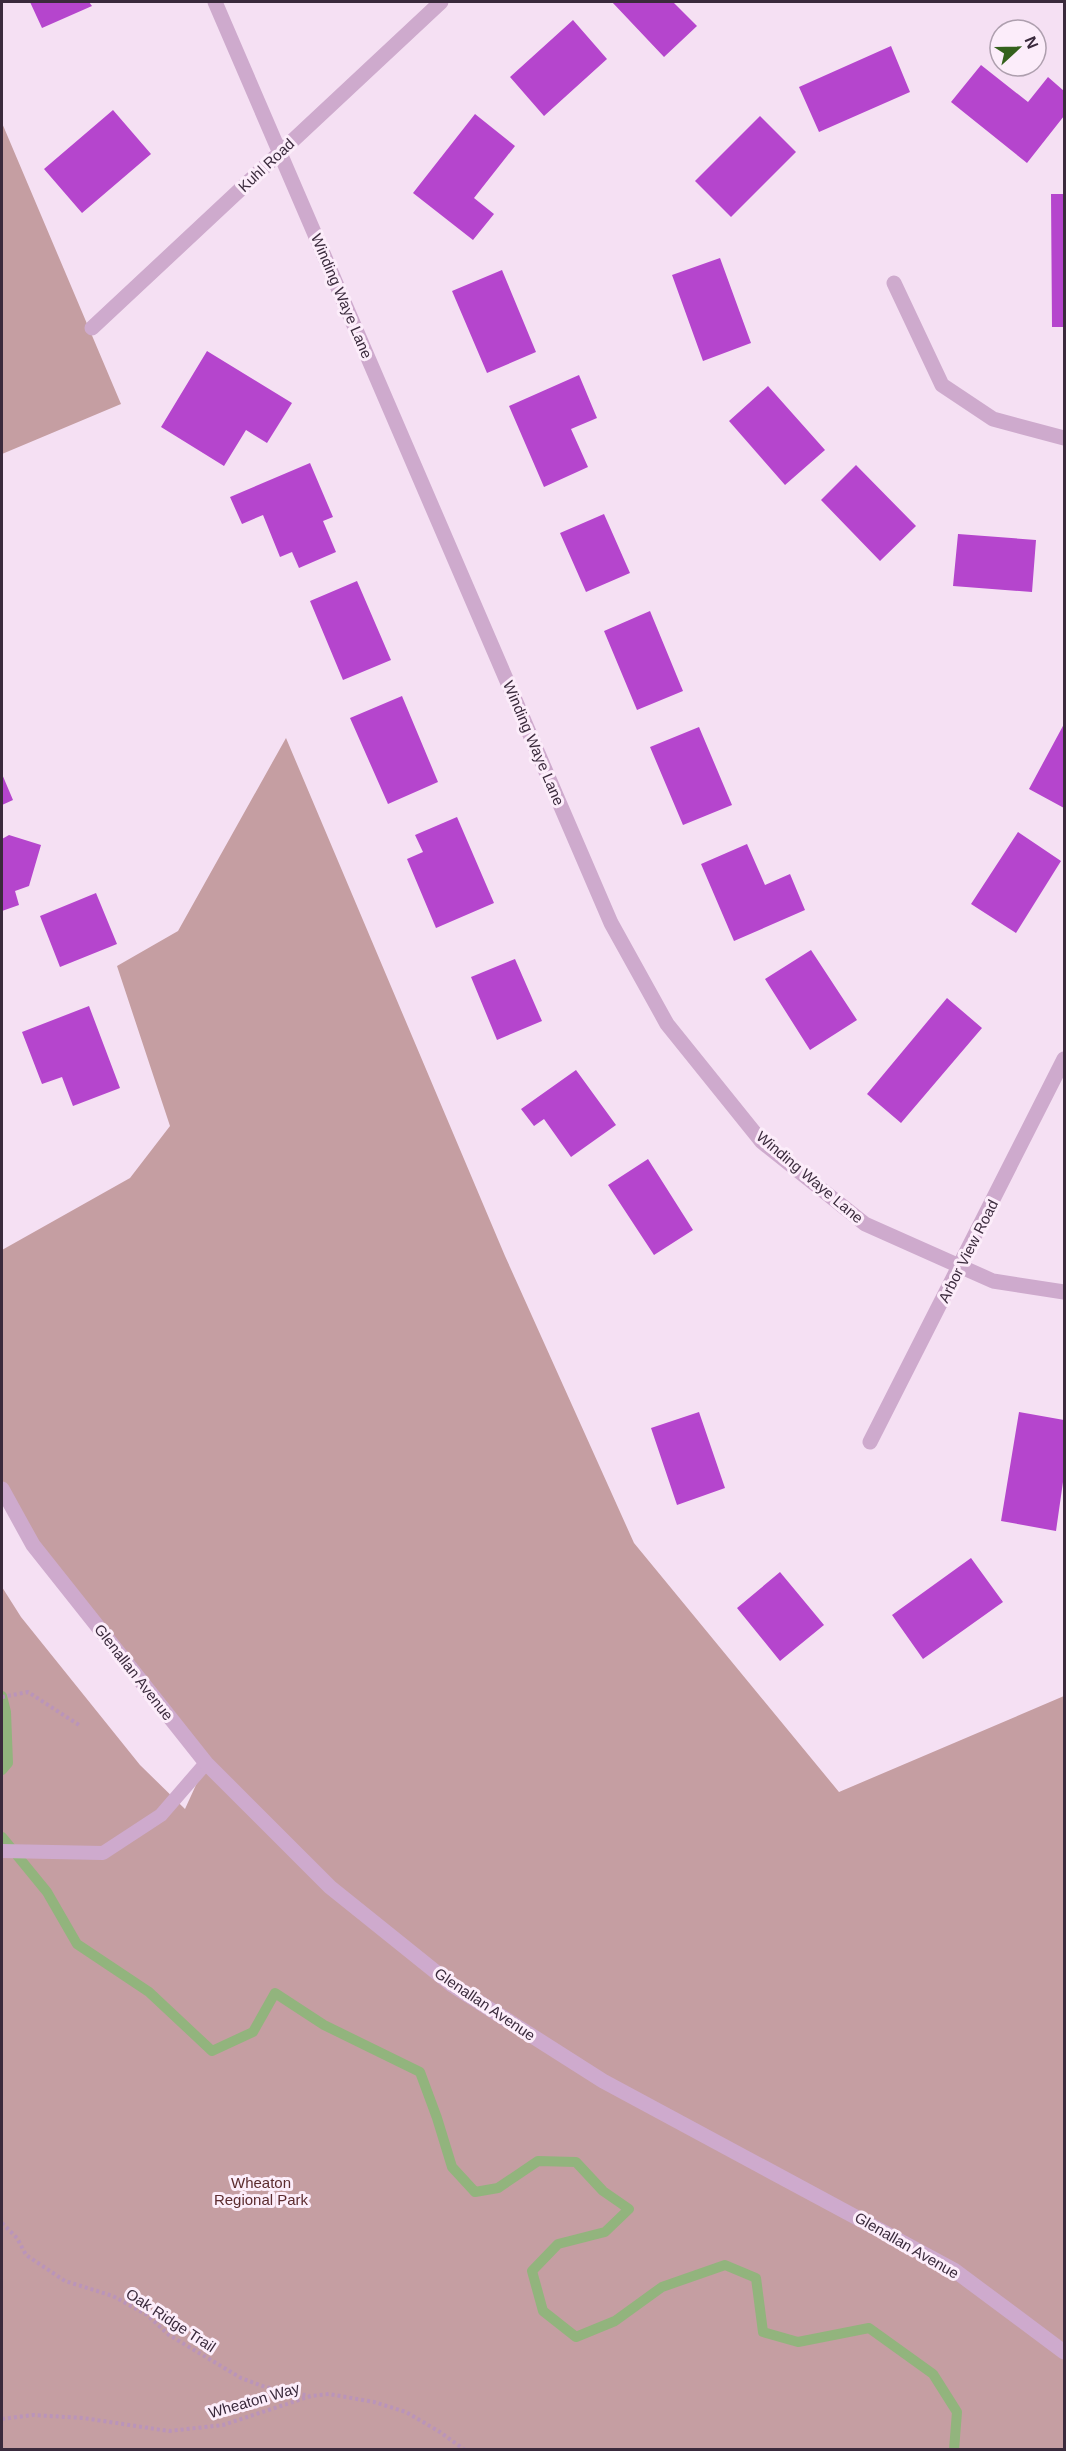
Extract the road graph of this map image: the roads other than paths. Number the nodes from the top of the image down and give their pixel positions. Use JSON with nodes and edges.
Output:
{"nodes":[{"id":1,"x":215,"y":2,"type":"edge"},
{"id":2,"x":441,"y":2,"type":"edge"},
{"id":3,"x":280,"y":152,"type":"junction"},
{"id":4,"x":894,"y":283,"type":"dead end"},
{"id":5,"x":92,"y":328,"type":"dead end"},
{"id":6,"x":1065,"y":438,"type":"edge"},
{"id":7,"x":1065,"y":1059,"type":"edge"},
{"id":8,"x":960,"y":1267,"type":"junction"},
{"id":9,"x":1065,"y":1292,"type":"edge"},
{"id":10,"x":870,"y":1442,"type":"dead end"},
{"id":11,"x":2,"y":1489,"type":"edge"},
{"id":12,"x":206,"y":1763,"type":"junction"},
{"id":13,"x":2,"y":1851,"type":"edge"},
{"id":14,"x":1065,"y":2352,"type":"edge"}],
"edges":[{"from":1,"to":3,"type":"street","name":"Winding Waye Lane"},
{"from":2,"to":3,"type":"street","name":"Kuhl Road"},
{"from":3,"to":5,"type":"street","name":"Kuhl Road"},
{"from":3,"to":8,"type":"street","name":"Winding Waye Lane"},
{"from":4,"to":6,"type":"street"},
{"from":7,"to":8,"type":"street","name":"Arbor View Road"},
{"from":8,"to":9,"type":"street","name":"Winding Waye Lane"},
{"from":8,"to":10,"type":"street","name":"Arbor View Road"},
{"from":11,"to":12,"type":"street","name":"Glenallan Avenue"},
{"from":12,"to":13,"type":"lane"},
{"from":12,"to":14,"type":"street","name":"Glenallan Avenue"}]}
